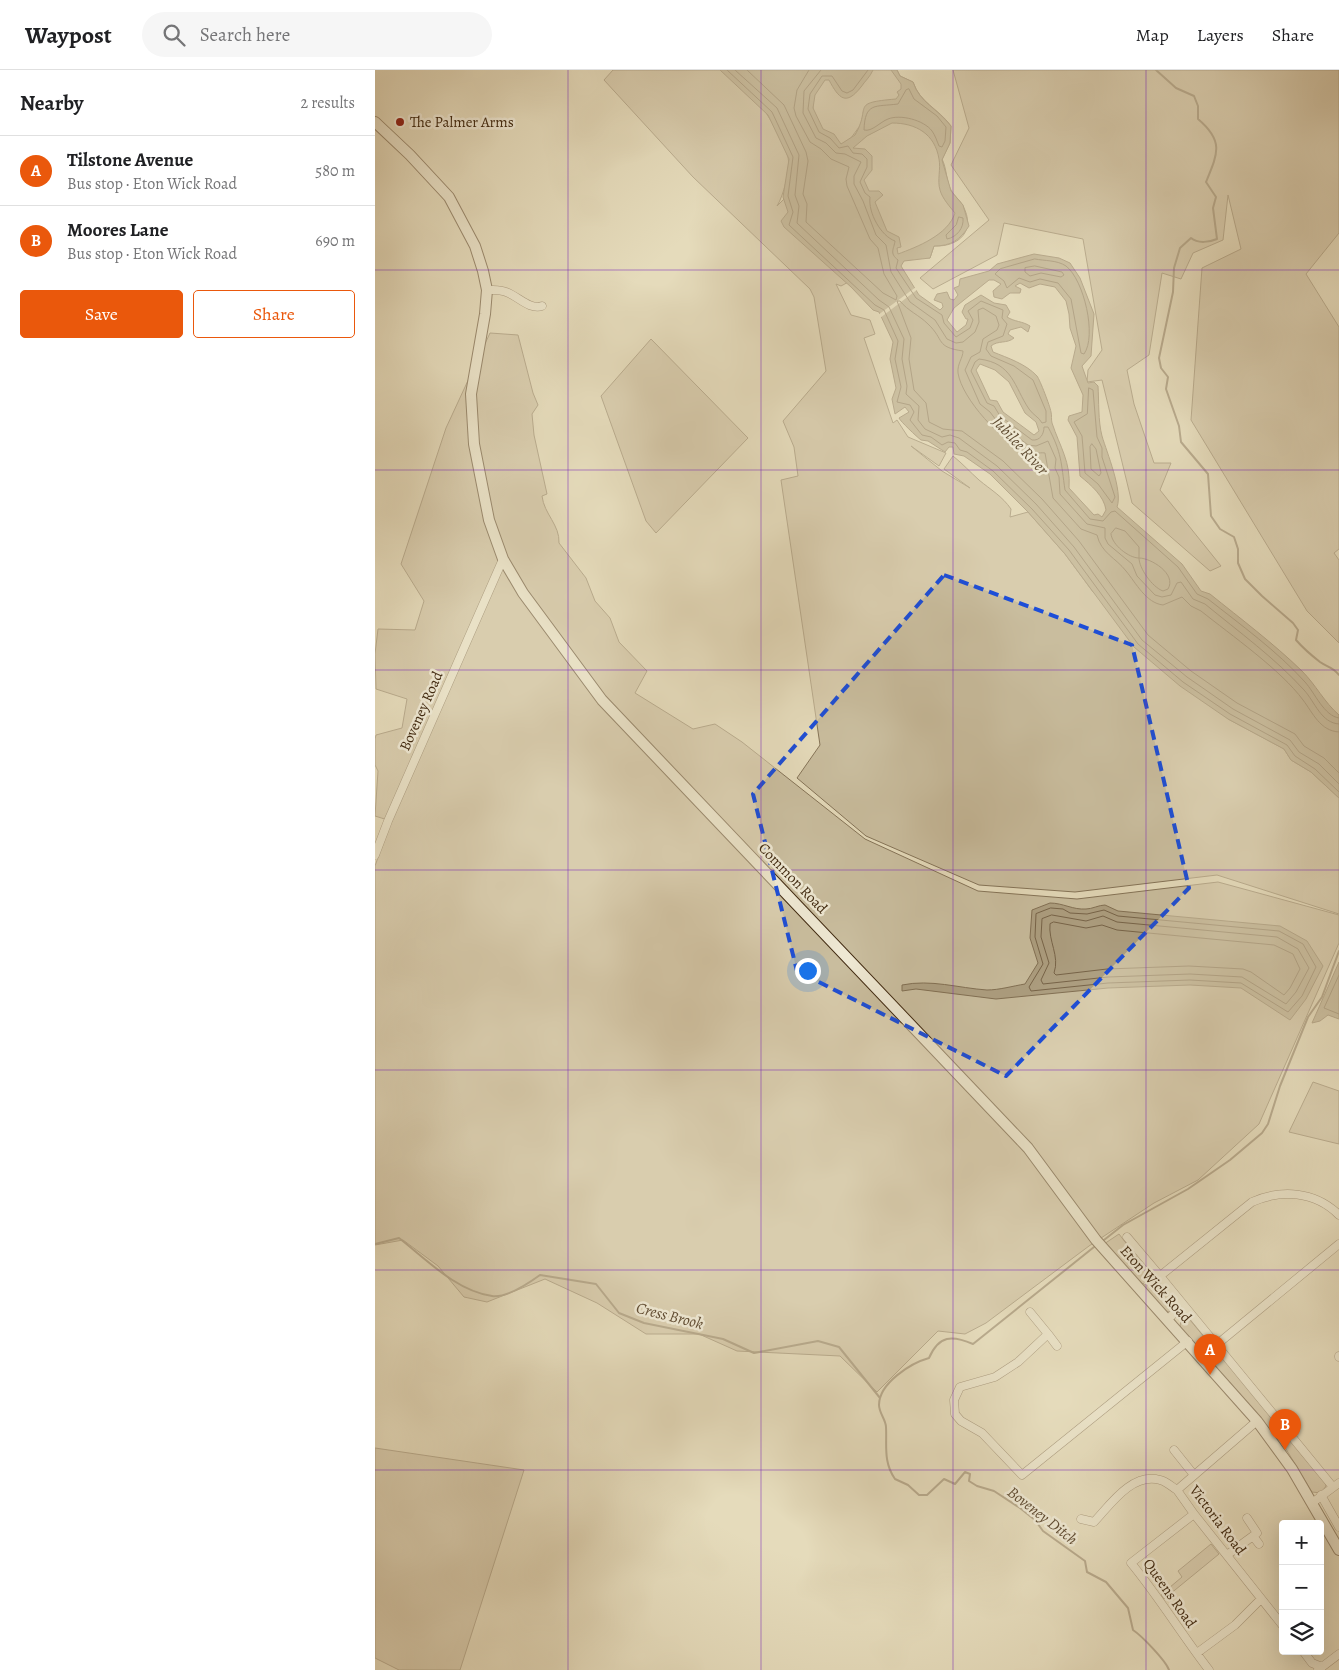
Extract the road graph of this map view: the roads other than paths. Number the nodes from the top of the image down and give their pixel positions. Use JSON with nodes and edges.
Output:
{"nodes":[{"id":1,"x":375,"y":122,"type":"edge"},
{"id":2,"x":487,"y":290,"type":"junction"},
{"id":3,"x":542,"y":306,"type":"dead end"},
{"id":4,"x":503,"y":559,"type":"junction"},
{"id":5,"x":511,"y":575,"type":"junction"},
{"id":6,"x":496,"y":578,"type":"junction"},
{"id":7,"x":375,"y":856,"type":"edge"},
{"id":8,"x":1074,"y":1208,"type":"joint"},
{"id":9,"x":1339,"y":1215,"type":"edge"},
{"id":10,"x":1127,"y":1237,"type":"dead end"},
{"id":11,"x":1339,"y":1244,"type":"edge"},
{"id":12,"x":1162,"y":1275,"type":"junction"},
{"id":13,"x":1182,"y":1306,"type":"junction"},
{"id":14,"x":1030,"y":1312,"type":"dead end"},
{"id":15,"x":1168,"y":1319,"type":"junction"},
{"id":16,"x":1048,"y":1334,"type":"junction"},
{"id":17,"x":1188,"y":1341,"type":"junction"},
{"id":18,"x":1057,"y":1346,"type":"dead end"},
{"id":19,"x":1215,"y":1346,"type":"junction"},
{"id":20,"x":1257,"y":1421,"type":"junction"},
{"id":21,"x":1174,"y":1450,"type":"dead end"},
{"id":22,"x":1195,"y":1475,"type":"junction"},
{"id":23,"x":1336,"y":1485,"type":"edge"},
{"id":24,"x":1177,"y":1490,"type":"junction"},
{"id":25,"x":1321,"y":1496,"type":"junction"},
{"id":26,"x":1312,"y":1503,"type":"junction"},
{"id":27,"x":1194,"y":1514,"type":"junction"},
{"id":28,"x":1247,"y":1518,"type":"dead end"},
{"id":29,"x":1081,"y":1519,"type":"dead end"},
{"id":30,"x":1339,"y":1526,"type":"edge"},
{"id":31,"x":1253,"y":1536,"type":"junction"},
{"id":32,"x":1259,"y":1544,"type":"dead end"},
{"id":33,"x":1339,"y":1550,"type":"edge"},
{"id":34,"x":1227,"y":1555,"type":"junction"},
{"id":35,"x":1261,"y":1599,"type":"junction"},
{"id":36,"x":1279,"y":1621,"type":"edge"},
{"id":37,"x":1197,"y":1654,"type":"junction"},
{"id":38,"x":1339,"y":1654,"type":"edge"},
{"id":39,"x":1306,"y":1655,"type":"edge"},
{"id":40,"x":1320,"y":1669,"type":"edge"},
{"id":41,"x":1209,"y":1670,"type":"edge"}],
"edges":[{"from":1,"to":2,"type":"main road"},
{"from":2,"to":3,"type":"street"},
{"from":2,"to":4,"type":"main road","name":"Common Road"},
{"from":4,"to":5,"type":"main road","name":"Common Road"},
{"from":4,"to":6,"type":"street","name":"Boveney Road"},
{"from":5,"to":6,"type":"street"},
{"from":5,"to":8,"type":"main road","name":"Common Road"},
{"from":6,"to":7,"type":"street","name":"Boveney Road"},
{"from":8,"to":15,"type":"main road","name":"Eton Wick Road"},
{"from":9,"to":12,"type":"street"},
{"from":10,"to":12,"type":"street"},
{"from":11,"to":19,"type":"street"},
{"from":12,"to":13,"type":"street"},
{"from":13,"to":15,"type":"street"},
{"from":13,"to":19,"type":"street"},
{"from":14,"to":16,"type":"street"},
{"from":15,"to":17,"type":"main road","name":"Eton Wick Road"},
{"from":16,"to":17,"type":"street"},
{"from":16,"to":18,"type":"street"},
{"from":17,"to":20,"type":"main road","name":"Eton Wick Road"},
{"from":19,"to":23,"type":"street"},
{"from":20,"to":22,"type":"street","name":"Victoria Road"},
{"from":20,"to":26,"type":"main road","name":"Eton Wick Road"},
{"from":21,"to":22,"type":"street"},
{"from":22,"to":24,"type":"street","name":"Victoria Road"},
{"from":23,"to":25,"type":"street"},
{"from":24,"to":27,"type":"street","name":"Victoria Road"},
{"from":24,"to":29,"type":"street"},
{"from":25,"to":26,"type":"street"},
{"from":25,"to":30,"type":"street"},
{"from":26,"to":33,"type":"main road","name":"Eton Wick Road"},
{"from":27,"to":34,"type":"street","name":"Victoria Road"},
{"from":27,"to":37,"type":"street","name":"Queens Road"},
{"from":28,"to":31,"type":"street"},
{"from":31,"to":32,"type":"street"},
{"from":31,"to":34,"type":"street"},
{"from":34,"to":35,"type":"street","name":"Victoria Road"},
{"from":35,"to":36,"type":"street","name":"Victoria Road"},
{"from":35,"to":37,"type":"street"},
{"from":37,"to":41,"type":"street","name":"Queens Road"},
{"from":38,"to":40,"type":"street"},
{"from":39,"to":40,"type":"street"}]}
